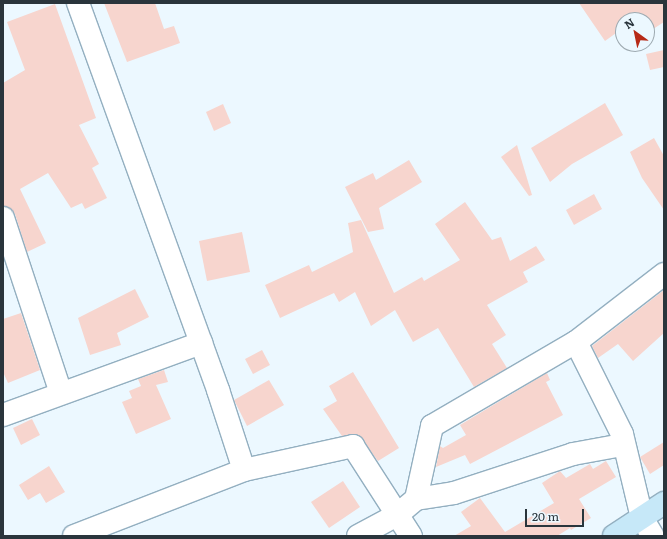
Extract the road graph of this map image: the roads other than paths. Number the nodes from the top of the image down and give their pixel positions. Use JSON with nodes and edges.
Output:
{"nodes":[{"id":1,"x":78,"y":3,"type":"edge"},
{"id":2,"x":3,"y":218,"type":"edge"},
{"id":3,"x":664,"y":274,"type":"edge"},
{"id":4,"x":576,"y":342,"type":"junction"},
{"id":5,"x":201,"y":343,"type":"junction"},
{"id":6,"x":62,"y":393,"type":"junction"},
{"id":7,"x":3,"y":415,"type":"edge"},
{"id":8,"x":622,"y":445,"type":"junction"},
{"id":9,"x":244,"y":470,"type":"junction"},
{"id":10,"x":416,"y":499,"type":"junction"},
{"id":11,"x":664,"y":503,"type":"edge"},
{"id":12,"x":397,"y":515,"type":"junction"},
{"id":13,"x":648,"y":527,"type":"edge"},
{"id":14,"x":74,"y":536,"type":"edge"},
{"id":15,"x":358,"y":536,"type":"edge"},
{"id":16,"x":411,"y":536,"type":"edge"},
{"id":17,"x":614,"y":536,"type":"edge"}],
"edges":[{"from":1,"to":5,"type":"street"},
{"from":2,"to":6,"type":"street"},
{"from":3,"to":4,"type":"street"},
{"from":4,"to":8,"type":"street"},
{"from":4,"to":10,"type":"street"},
{"from":5,"to":6,"type":"street"},
{"from":5,"to":9,"type":"street"},
{"from":6,"to":7,"type":"street"},
{"from":8,"to":10,"type":"street"},
{"from":8,"to":13,"type":"street"},
{"from":9,"to":12,"type":"street"},
{"from":9,"to":14,"type":"street"},
{"from":10,"to":12,"type":"street"},
{"from":11,"to":13,"type":"main road"},
{"from":12,"to":15,"type":"street"},
{"from":12,"to":16,"type":"street"},
{"from":13,"to":17,"type":"main road"}]}
